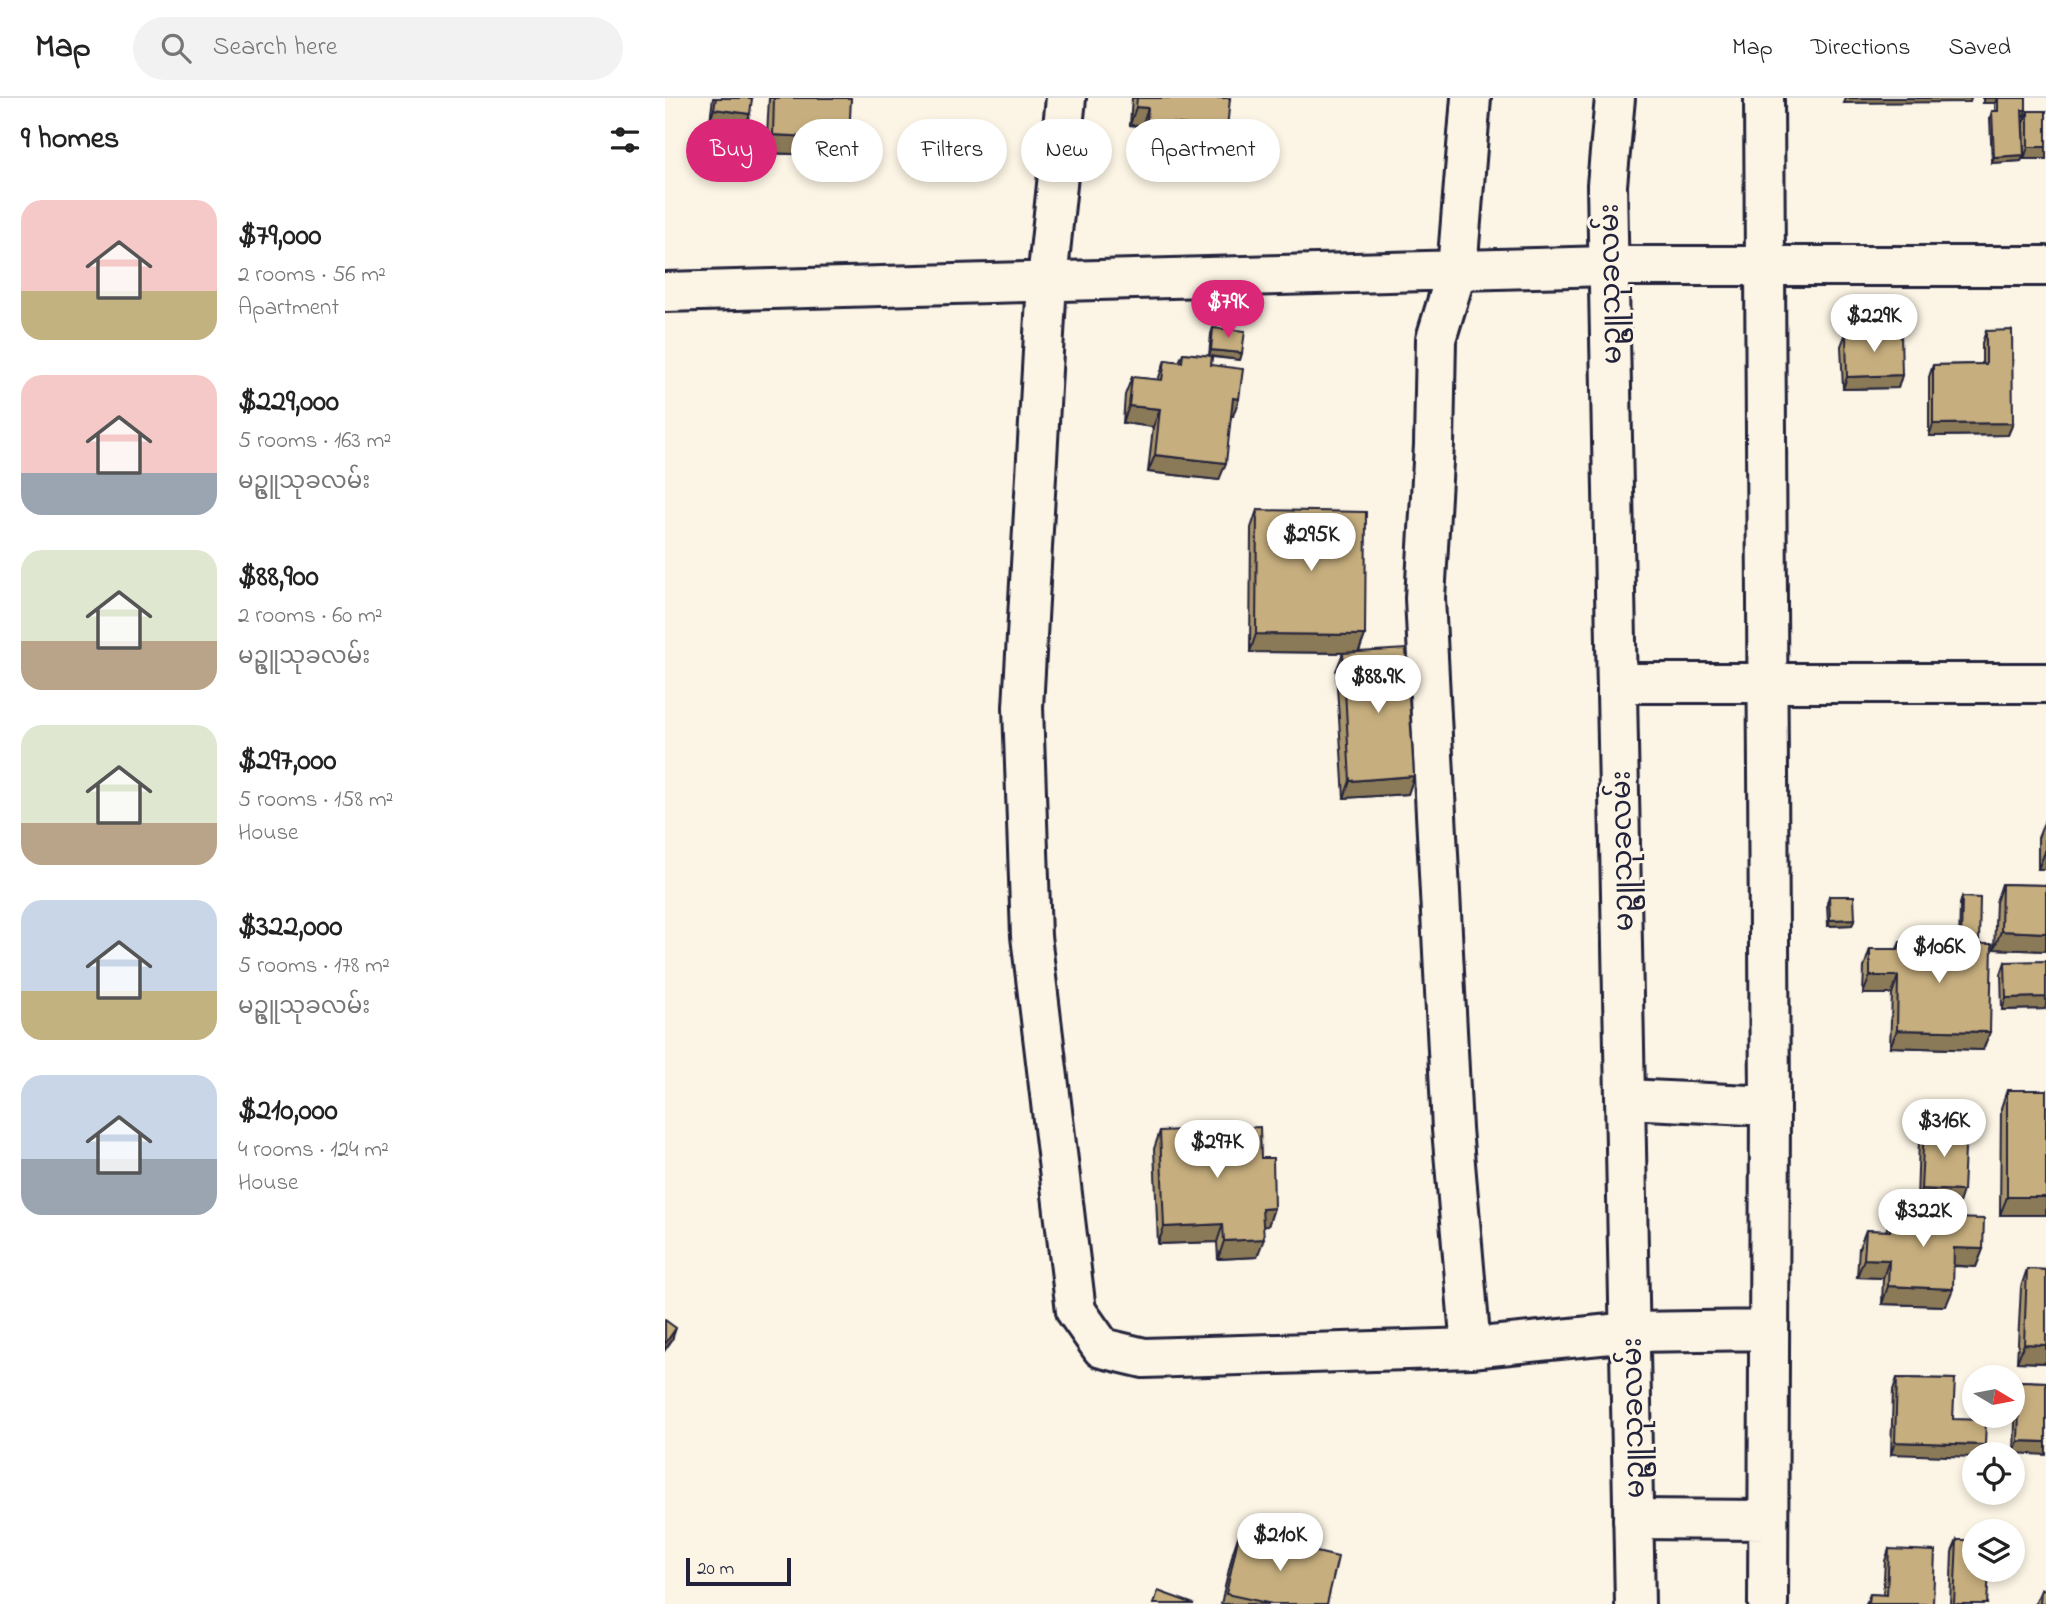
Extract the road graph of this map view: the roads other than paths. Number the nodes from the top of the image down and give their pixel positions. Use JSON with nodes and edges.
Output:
{"nodes":[{"id":1,"x":1066,"y":98,"type":"edge"},
{"id":2,"x":1471,"y":98,"type":"edge"},
{"id":3,"x":1615,"y":98,"type":"edge"},
{"id":4,"x":1764,"y":98,"type":"edge"},
{"id":5,"x":1609,"y":266,"type":"junction"},
{"id":6,"x":1765,"y":266,"type":"junction"},
{"id":7,"x":2046,"y":266,"type":"edge"},
{"id":8,"x":1457,"y":271,"type":"junction"},
{"id":9,"x":1047,"y":282,"type":"junction"},
{"id":10,"x":665,"y":292,"type":"edge"},
{"id":11,"x":1618,"y":683,"type":"junction"},
{"id":12,"x":1765,"y":683,"type":"junction"},
{"id":13,"x":2046,"y":683,"type":"edge"},
{"id":14,"x":1626,"y":1099,"type":"junction"},
{"id":15,"x":1770,"y":1106,"type":"junction"},
{"id":16,"x":1769,"y":1330,"type":"junction"},
{"id":17,"x":1630,"y":1332,"type":"junction"},
{"id":18,"x":1471,"y":1348,"type":"junction"},
{"id":19,"x":1633,"y":1519,"type":"junction"},
{"id":20,"x":1768,"y":1520,"type":"junction"},
{"id":21,"x":1635,"y":1604,"type":"edge"},
{"id":22,"x":1768,"y":1604,"type":"edge"}],
"edges":[{"from":1,"to":9,"type":"street"},
{"from":2,"to":8,"type":"street"},
{"from":3,"to":5,"type":"street","name":"မဥ္ဇူသုခလမ်း"},
{"from":4,"to":6,"type":"street"},
{"from":5,"to":6,"type":"street"},
{"from":5,"to":8,"type":"street"},
{"from":5,"to":11,"type":"street","name":"မဥ္ဇူသုခလမ်း"},
{"from":6,"to":7,"type":"street"},
{"from":6,"to":12,"type":"street"},
{"from":8,"to":9,"type":"street"},
{"from":8,"to":18,"type":"street"},
{"from":9,"to":10,"type":"street"},
{"from":9,"to":18,"type":"street"},
{"from":11,"to":12,"type":"street"},
{"from":11,"to":14,"type":"street","name":"မဥ္ဇူသုခလမ်း"},
{"from":12,"to":13,"type":"street"},
{"from":12,"to":15,"type":"street"},
{"from":14,"to":15,"type":"street"},
{"from":14,"to":17,"type":"street","name":"မဥ္ဇူသုခလမ်း"},
{"from":15,"to":16,"type":"street"},
{"from":16,"to":17,"type":"street"},
{"from":16,"to":20,"type":"street"},
{"from":17,"to":18,"type":"street"},
{"from":17,"to":19,"type":"street","name":"မဥ္ဇူသုခလမ်း"},
{"from":19,"to":20,"type":"street"},
{"from":19,"to":21,"type":"street","name":"မဥ္ဇူသုခလမ်း"},
{"from":20,"to":22,"type":"street"}]}
